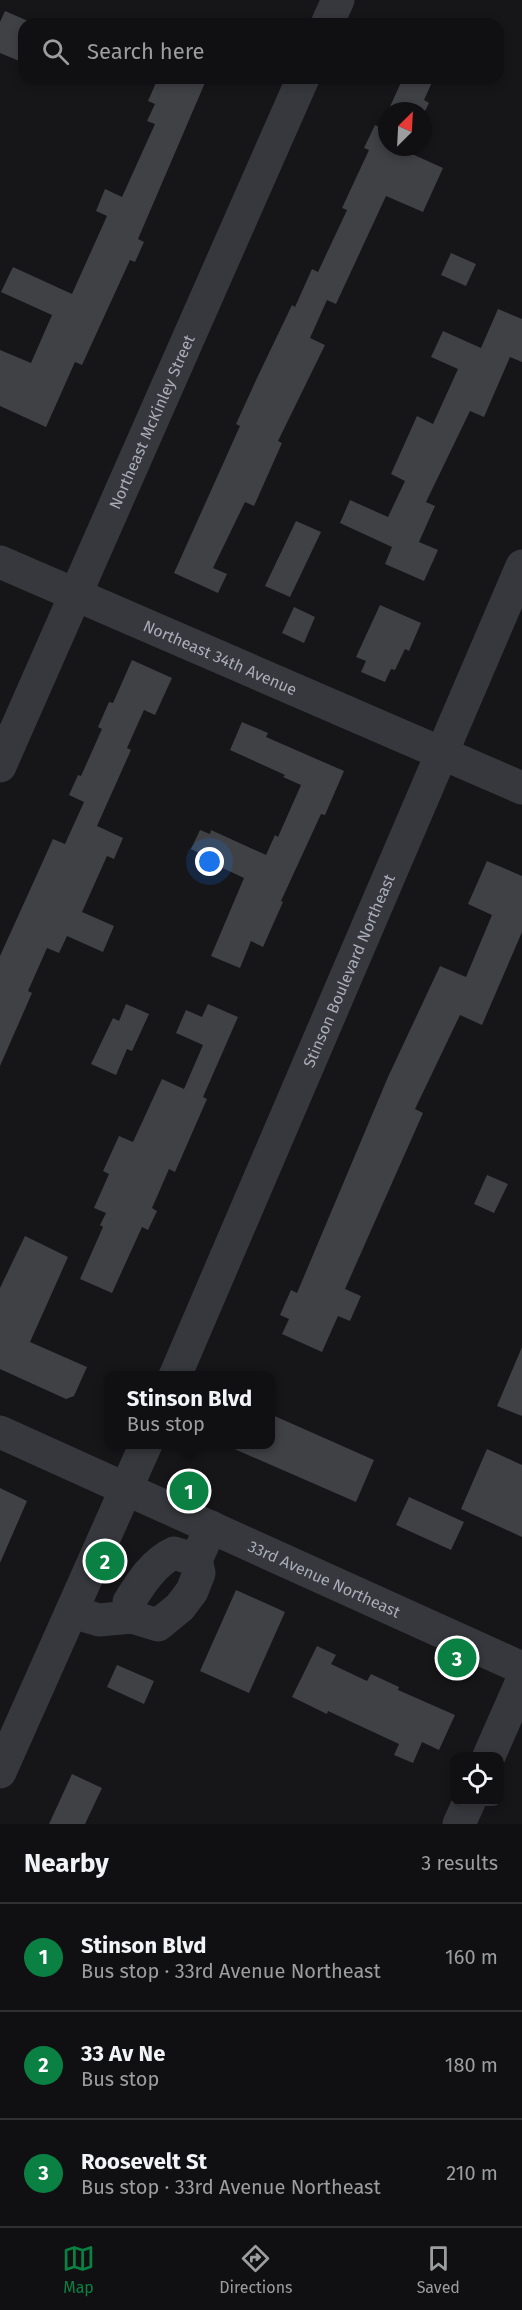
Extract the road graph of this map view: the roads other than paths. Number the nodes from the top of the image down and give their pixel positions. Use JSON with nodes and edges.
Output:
{"nodes":[{"id":1,"x":338,"y":0,"type":"edge"},
{"id":2,"x":330,"y":18,"type":"edge"},
{"id":3,"x":300,"y":84,"type":"edge"},
{"id":4,"x":0,"y":562,"type":"edge"},
{"id":5,"x":522,"y":566,"type":"edge"},
{"id":6,"x":76,"y":595,"type":"junction"},
{"id":7,"x":441,"y":752,"type":"junction"},
{"id":8,"x":0,"y":766,"type":"edge"},
{"id":9,"x":522,"y":788,"type":"edge"},
{"id":10,"x":177,"y":1371,"type":"edge"},
{"id":11,"x":0,"y":1432,"type":"edge"},
{"id":12,"x":144,"y":1449,"type":"edge"},
{"id":13,"x":127,"y":1488,"type":"junction"},
{"id":14,"x":211,"y":1527,"type":"junction"},
{"id":15,"x":196,"y":1560,"type":"junction"},
{"id":16,"x":72,"y":1612,"type":"junction"},
{"id":17,"x":132,"y":1617,"type":"junction"},
{"id":18,"x":522,"y":1668,"type":"edge"},
{"id":19,"x":522,"y":1681,"type":"edge"},
{"id":20,"x":491,"y":1752,"type":"edge"},
{"id":21,"x":0,"y":1772,"type":"edge"},
{"id":22,"x":467,"y":1806,"type":"edge"},
{"id":23,"x":459,"y":1824,"type":"edge"}],
"edges":[{"from":1,"to":2,"type":"street"},
{"from":3,"to":6,"type":"street","name":"Northeast McKinley Street"},
{"from":4,"to":6,"type":"street","name":"Northeast 34th Avenue"},
{"from":5,"to":7,"type":"street","name":"Stinson Boulevard Northeast"},
{"from":6,"to":7,"type":"street","name":"Northeast 34th Avenue"},
{"from":6,"to":8,"type":"street","name":"Northeast McKinley Street"},
{"from":7,"to":9,"type":"street","name":"Northeast 34th Avenue"},
{"from":7,"to":10,"type":"street","name":"Stinson Boulevard Northeast"},
{"from":11,"to":13,"type":"street","name":"33rd Avenue Northeast"},
{"from":12,"to":13,"type":"street"},
{"from":13,"to":14,"type":"street","name":"33rd Avenue Northeast"},
{"from":13,"to":16,"type":"street"},
{"from":14,"to":15,"type":"street"},
{"from":14,"to":18,"type":"street","name":"33rd Avenue Northeast"},
{"from":15,"to":17,"type":"street"},
{"from":15,"to":17,"type":"street"},
{"from":16,"to":17,"type":"street"},
{"from":16,"to":21,"type":"street"},
{"from":19,"to":20,"type":"street"},
{"from":22,"to":23,"type":"street"}]}
